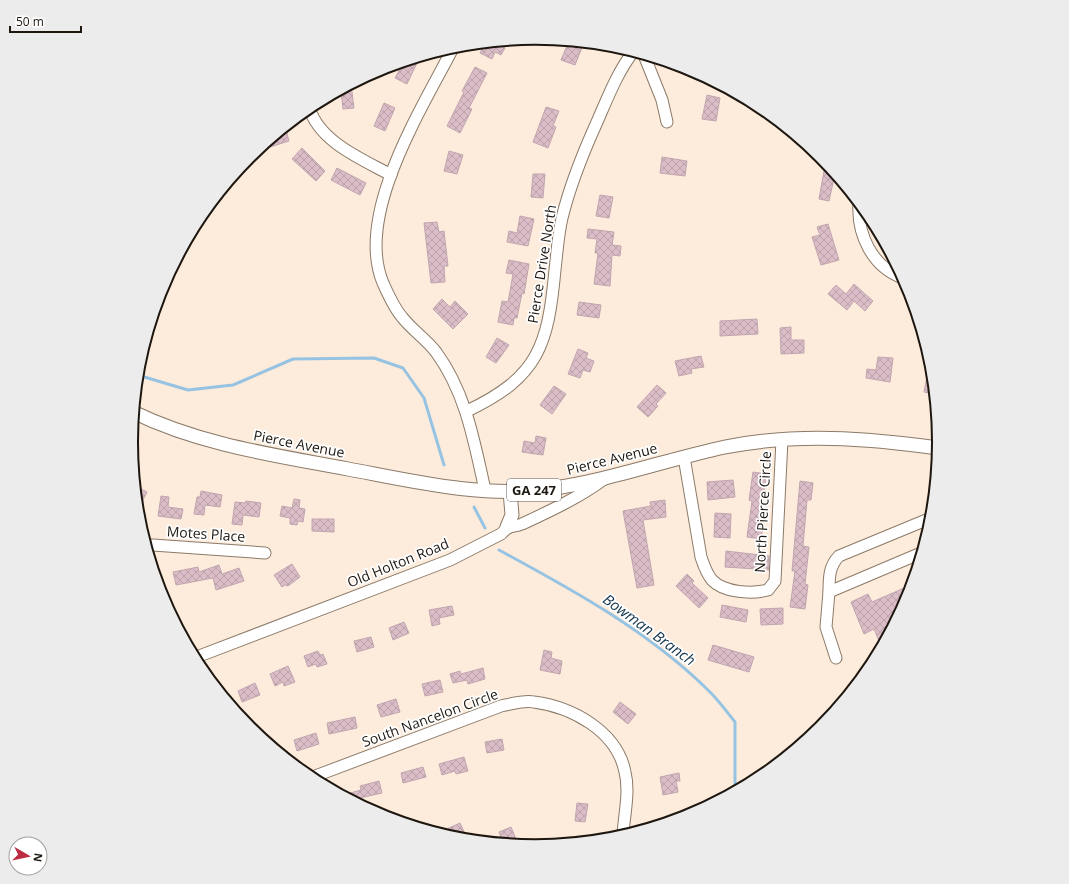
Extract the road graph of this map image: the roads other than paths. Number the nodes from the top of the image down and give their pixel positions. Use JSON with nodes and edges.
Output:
{"nodes":[{"id":1,"x":450,"y":55,"type":"edge"},
{"id":2,"x":629,"y":57,"type":"edge"},
{"id":3,"x":647,"y":62,"type":"edge"},
{"id":4,"x":312,"y":114,"type":"edge"},
{"id":5,"x":667,"y":122,"type":"dead end"},
{"id":6,"x":391,"y":175,"type":"junction"},
{"id":7,"x":859,"y":213,"type":"edge"},
{"id":8,"x":894,"y":272,"type":"edge"},
{"id":9,"x":467,"y":411,"type":"junction"},
{"id":10,"x":138,"y":414,"type":"edge"},
{"id":11,"x":782,"y":440,"type":"junction"},
{"id":12,"x":932,"y":447,"type":"edge"},
{"id":13,"x":684,"y":457,"type":"junction"},
{"id":14,"x":604,"y":479,"type":"junction"},
{"id":15,"x":485,"y":490,"type":"junction"},
{"id":16,"x":510,"y":491,"type":"junction"},
{"id":17,"x":924,"y":521,"type":"edge"},
{"id":18,"x":508,"y":527,"type":"junction"},
{"id":19,"x":151,"y":545,"type":"edge"},
{"id":20,"x":265,"y":553,"type":"dead end"},
{"id":21,"x":915,"y":556,"type":"edge"},
{"id":22,"x":829,"y":592,"type":"junction"},
{"id":23,"x":200,"y":656,"type":"edge"},
{"id":24,"x":836,"y":658,"type":"dead end"},
{"id":25,"x":319,"y":775,"type":"edge"},
{"id":26,"x":623,"y":828,"type":"edge"}],
"edges":[{"from":1,"to":6,"type":"street"},
{"from":2,"to":9,"type":"street","name":"Pierce Drive North"},
{"from":3,"to":5,"type":"street"},
{"from":4,"to":6,"type":"street"},
{"from":6,"to":9,"type":"street"},
{"from":7,"to":8,"type":"street"},
{"from":9,"to":15,"type":"street"},
{"from":10,"to":15,"type":"main road","name":"Pierce Avenue","number":"GA 247"},
{"from":11,"to":12,"type":"main road","name":"Pierce Avenue","number":"GA 247"},
{"from":11,"to":13,"type":"main road","name":"Pierce Avenue","number":"GA 247"},
{"from":11,"to":13,"type":"street","name":"North Pierce Circle"},
{"from":13,"to":14,"type":"main road","name":"Pierce Avenue","number":"GA 247"},
{"from":14,"to":16,"type":"main road","name":"Pierce Avenue","number":"GA 247"},
{"from":14,"to":18,"type":"street","name":"Old Holton Road"},
{"from":15,"to":16,"type":"main road","name":"Pierce Avenue","number":"GA 247"},
{"from":16,"to":18,"type":"main road"},
{"from":17,"to":22,"type":"street"},
{"from":18,"to":23,"type":"street","name":"Old Holton Road"},
{"from":19,"to":20,"type":"street","name":"Motes Place"},
{"from":21,"to":22,"type":"street"},
{"from":22,"to":24,"type":"street"},
{"from":25,"to":26,"type":"street","name":"South Nancelon Circle"}]}
